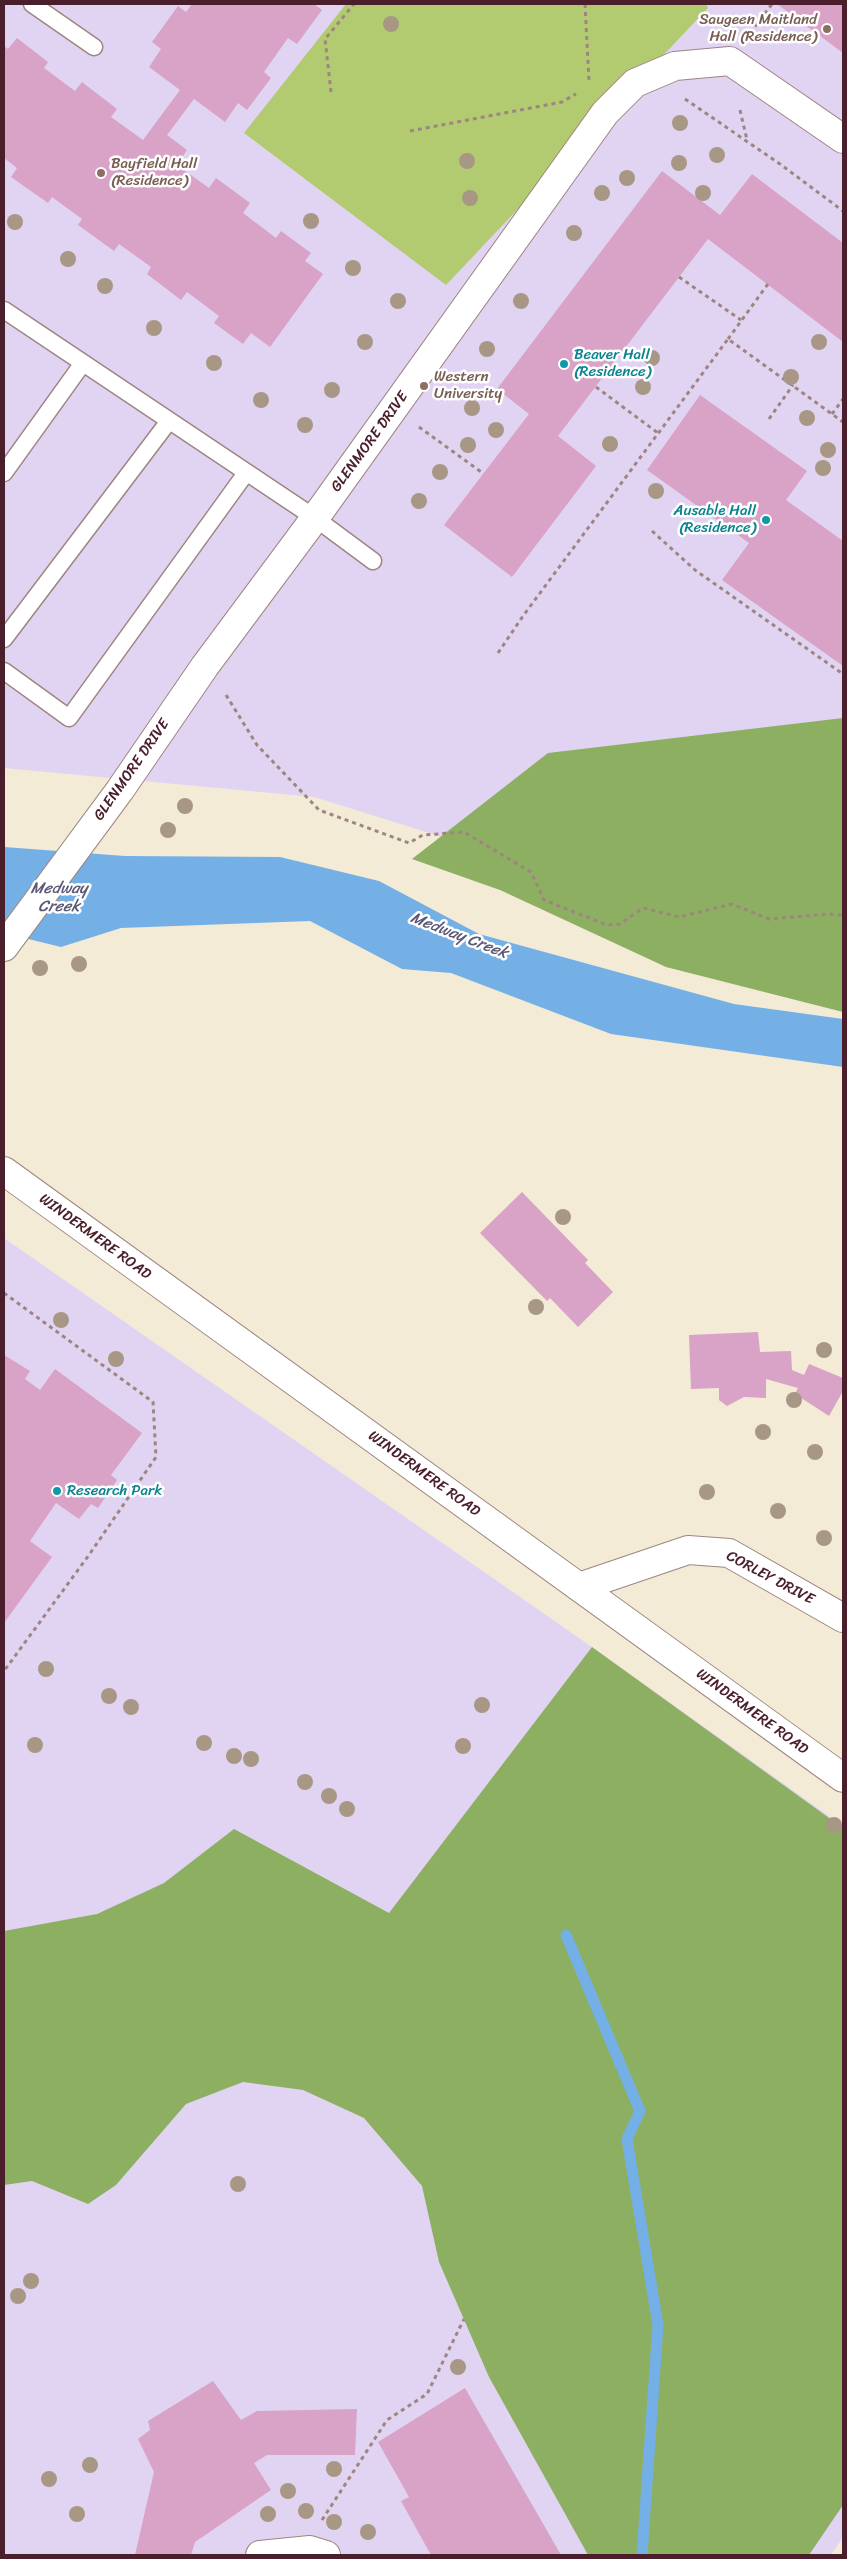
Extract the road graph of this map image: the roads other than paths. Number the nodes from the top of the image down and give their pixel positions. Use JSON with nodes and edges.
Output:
{"nodes":[{"id":1,"x":32,"y":4,"type":"edge"},
{"id":2,"x":94,"y":46,"type":"dead end"},
{"id":3,"x":843,"y":139,"type":"edge"},
{"id":4,"x":4,"y":310,"type":"edge"},
{"id":5,"x":83,"y":363,"type":"junction"},
{"id":6,"x":169,"y":421,"type":"junction"},
{"id":7,"x":4,"y":473,"type":"edge"},
{"id":8,"x":246,"y":473,"type":"junction"},
{"id":9,"x":315,"y":518,"type":"junction"},
{"id":10,"x":373,"y":561,"type":"dead end"},
{"id":11,"x":4,"y":640,"type":"edge"},
{"id":12,"x":4,"y":671,"type":"edge"},
{"id":13,"x":4,"y":947,"type":"edge"},
{"id":14,"x":4,"y":1171,"type":"edge"},
{"id":15,"x":580,"y":1587,"type":"junction"},
{"id":16,"x":843,"y":1618,"type":"edge"},
{"id":17,"x":843,"y":1778,"type":"edge"},
{"id":18,"x":260,"y":2555,"type":"edge"},
{"id":19,"x":326,"y":2555,"type":"edge"}],
"edges":[{"from":1,"to":2,"type":"lane"},
{"from":3,"to":9,"type":"street","name":"GLENMORE DRIVE"},
{"from":4,"to":5,"type":"lane"},
{"from":5,"to":6,"type":"lane"},
{"from":5,"to":7,"type":"lane"},
{"from":6,"to":8,"type":"lane"},
{"from":6,"to":11,"type":"lane"},
{"from":8,"to":9,"type":"lane"},
{"from":8,"to":12,"type":"lane"},
{"from":9,"to":10,"type":"lane"},
{"from":9,"to":13,"type":"street","name":"GLENMORE DRIVE"},
{"from":14,"to":15,"type":"street","name":"WINDERMERE ROAD"},
{"from":15,"to":16,"type":"street","name":"CORLEY DRIVE"},
{"from":15,"to":17,"type":"street","name":"WINDERMERE ROAD"},
{"from":18,"to":19,"type":"street"}]}
